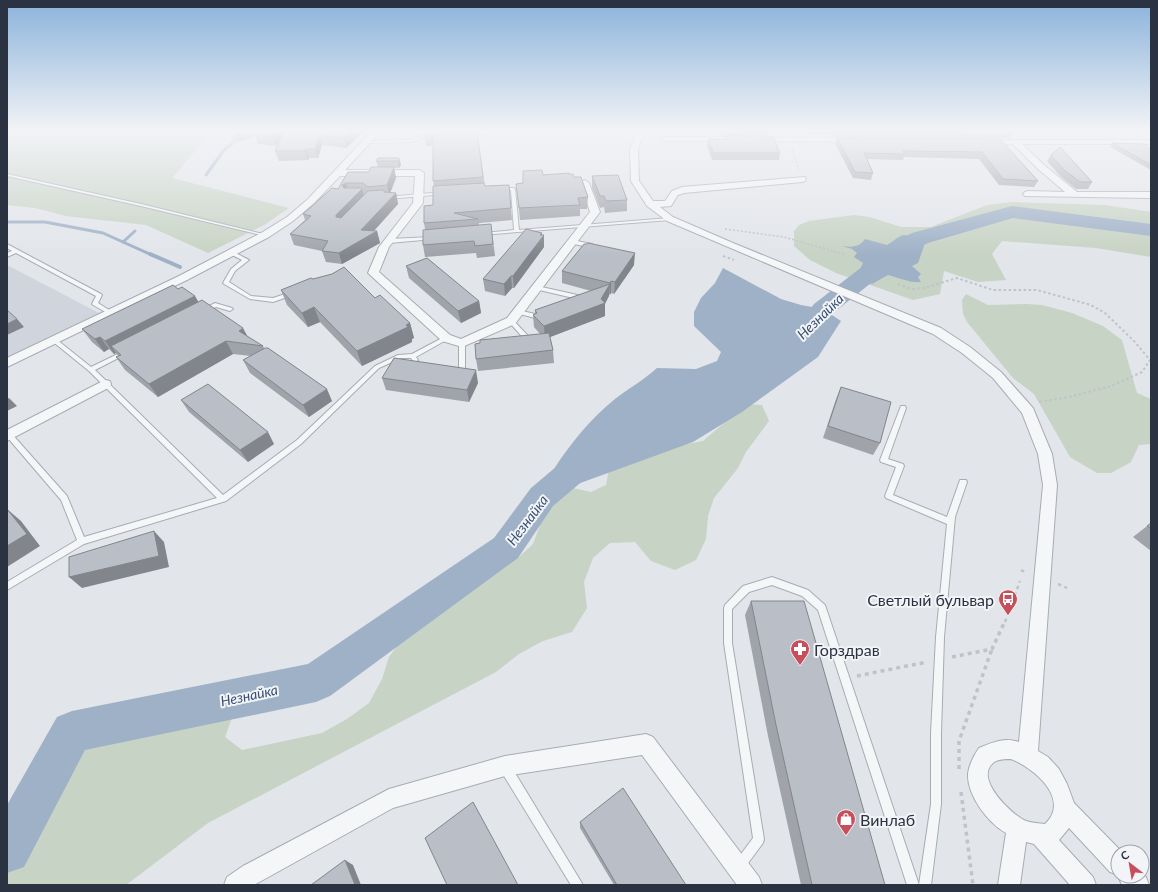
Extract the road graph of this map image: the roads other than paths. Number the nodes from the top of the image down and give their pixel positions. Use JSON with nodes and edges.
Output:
{"nodes":[{"id":1,"x":338,"y":172,"type":"edge"},
{"id":2,"x":389,"y":173,"type":"edge"},
{"id":3,"x":635,"y":173,"type":"edge"},
{"id":4,"x":1048,"y":173,"type":"edge"},
{"id":5,"x":7,"y":175,"type":"edge"},
{"id":6,"x":802,"y":179,"type":"road end"},
{"id":7,"x":585,"y":183,"type":"edge"},
{"id":8,"x":495,"y":190,"type":"edge"},
{"id":9,"x":449,"y":193,"type":"edge"},
{"id":10,"x":1028,"y":194,"type":"dead end"},
{"id":11,"x":1074,"y":194,"type":"junction"},
{"id":12,"x":418,"y":195,"type":"junction"},
{"id":13,"x":1151,"y":195,"type":"edge"},
{"id":14,"x":383,"y":198,"type":"edge"},
{"id":15,"x":650,"y":204,"type":"junction"},
{"id":16,"x":670,"y":219,"type":"junction"},
{"id":17,"x":583,"y":226,"type":"junction"},
{"id":18,"x":517,"y":231,"type":"junction"},
{"id":19,"x":480,"y":234,"type":"edge"},
{"id":20,"x":265,"y":235,"type":"junction"},
{"id":21,"x":442,"y":237,"type":"edge"},
{"id":22,"x":389,"y":241,"type":"junction"},
{"id":23,"x":572,"y":242,"type":"junction"},
{"id":24,"x":7,"y":246,"type":"edge"},
{"id":25,"x":602,"y":248,"type":"edge"},
{"id":26,"x":16,"y":251,"type":"junction"},
{"id":27,"x":232,"y":254,"type":"junction"},
{"id":28,"x":7,"y":255,"type":"edge"},
{"id":29,"x":537,"y":288,"type":"junction"},
{"id":30,"x":295,"y":292,"type":"edge"},
{"id":31,"x":569,"y":304,"type":"edge"},
{"id":32,"x":230,"y":309,"type":"dead end"},
{"id":33,"x":548,"y":311,"type":"edge"},
{"id":34,"x":518,"y":312,"type":"junction"},
{"id":35,"x":111,"y":313,"type":"junction"},
{"id":36,"x":194,"y":316,"type":"edge"},
{"id":37,"x":511,"y":321,"type":"junction"},
{"id":38,"x":446,"y":338,"type":"junction"},
{"id":39,"x":54,"y":340,"type":"junction"},
{"id":40,"x":522,"y":341,"type":"edge"},
{"id":41,"x":462,"y":343,"type":"junction"},
{"id":42,"x":132,"y":348,"type":"edge"},
{"id":43,"x":413,"y":356,"type":"junction"},
{"id":44,"x":7,"y":363,"type":"edge"},
{"id":45,"x":418,"y":366,"type":"edge"},
{"id":46,"x":91,"y":370,"type":"junction"},
{"id":47,"x":454,"y":373,"type":"edge"},
{"id":48,"x":105,"y":384,"type":"junction"},
{"id":49,"x":903,"y":408,"type":"dead end"},
{"id":50,"x":8,"y":435,"type":"edge"},
{"id":51,"x":963,"y":482,"type":"dead end"},
{"id":52,"x":223,"y":499,"type":"junction"},
{"id":53,"x":951,"y":522,"type":"junction"},
{"id":54,"x":82,"y":541,"type":"junction"},
{"id":55,"x":7,"y":586,"type":"edge"},
{"id":56,"x":1028,"y":755,"type":"junction"},
{"id":57,"x":505,"y":766,"type":"junction"},
{"id":58,"x":1064,"y":808,"type":"junction"},
{"id":59,"x":1016,"y":828,"type":"junction"},
{"id":60,"x":1040,"y":834,"type":"junction"},
{"id":61,"x":1110,"y":856,"type":"edge"},
{"id":62,"x":738,"y":868,"type":"junction"},
{"id":63,"x":246,"y":881,"type":"edge"},
{"id":64,"x":577,"y":885,"type":"edge"},
{"id":65,"x":751,"y":885,"type":"edge"},
{"id":66,"x":913,"y":885,"type":"edge"},
{"id":67,"x":925,"y":885,"type":"edge"},
{"id":68,"x":1009,"y":885,"type":"edge"},
{"id":69,"x":1085,"y":885,"type":"edge"}],
"edges":[{"from":1,"to":20,"type":"street"},
{"from":2,"to":12,"type":"street"},
{"from":3,"to":15,"type":"street"},
{"from":4,"to":11,"type":"street"},
{"from":5,"to":20,"type":"lane"},
{"from":6,"to":15,"type":"street"},
{"from":7,"to":17,"type":"street"},
{"from":8,"to":18,"type":"lane"},
{"from":9,"to":12,"type":"lane"},
{"from":10,"to":11,"type":"street"},
{"from":11,"to":13,"type":"street"},
{"from":12,"to":14,"type":"lane"},
{"from":12,"to":22,"type":"street"},
{"from":15,"to":16,"type":"street"},
{"from":16,"to":17,"type":"lane"},
{"from":16,"to":56,"type":"street"},
{"from":17,"to":18,"type":"lane"},
{"from":17,"to":23,"type":"street"},
{"from":18,"to":19,"type":"lane"},
{"from":20,"to":27,"type":"street"},
{"from":21,"to":22,"type":"lane"},
{"from":22,"to":38,"type":"street"},
{"from":23,"to":25,"type":"lane"},
{"from":23,"to":29,"type":"street"},
{"from":24,"to":26,"type":"lane"},
{"from":26,"to":28,"type":"lane"},
{"from":26,"to":35,"type":"lane"},
{"from":27,"to":30,"type":"lane"},
{"from":27,"to":35,"type":"street"},
{"from":29,"to":31,"type":"lane"},
{"from":29,"to":34,"type":"street"},
{"from":32,"to":36,"type":"lane"},
{"from":33,"to":34,"type":"lane"},
{"from":34,"to":37,"type":"street"},
{"from":35,"to":39,"type":"street"},
{"from":37,"to":40,"type":"lane"},
{"from":37,"to":41,"type":"street"},
{"from":38,"to":41,"type":"street"},
{"from":38,"to":43,"type":"lane"},
{"from":39,"to":44,"type":"street"},
{"from":39,"to":46,"type":"lane"},
{"from":41,"to":47,"type":"lane"},
{"from":42,"to":46,"type":"lane"},
{"from":43,"to":45,"type":"lane"},
{"from":43,"to":52,"type":"lane"},
{"from":46,"to":48,"type":"lane"},
{"from":48,"to":50,"type":"street"},
{"from":48,"to":52,"type":"lane"},
{"from":49,"to":53,"type":"lane"},
{"from":50,"to":54,"type":"lane"},
{"from":51,"to":53,"type":"lane"},
{"from":52,"to":54,"type":"lane"},
{"from":53,"to":67,"type":"lane"},
{"from":54,"to":55,"type":"lane"},
{"from":56,"to":58,"type":"street"},
{"from":56,"to":59,"type":"street"},
{"from":57,"to":62,"type":"street"},
{"from":57,"to":63,"type":"street"},
{"from":57,"to":64,"type":"lane"},
{"from":58,"to":60,"type":"street"},
{"from":58,"to":61,"type":"street"},
{"from":59,"to":60,"type":"street"},
{"from":59,"to":68,"type":"street"},
{"from":60,"to":69,"type":"street"},
{"from":62,"to":65,"type":"street"},
{"from":62,"to":66,"type":"lane"}]}
